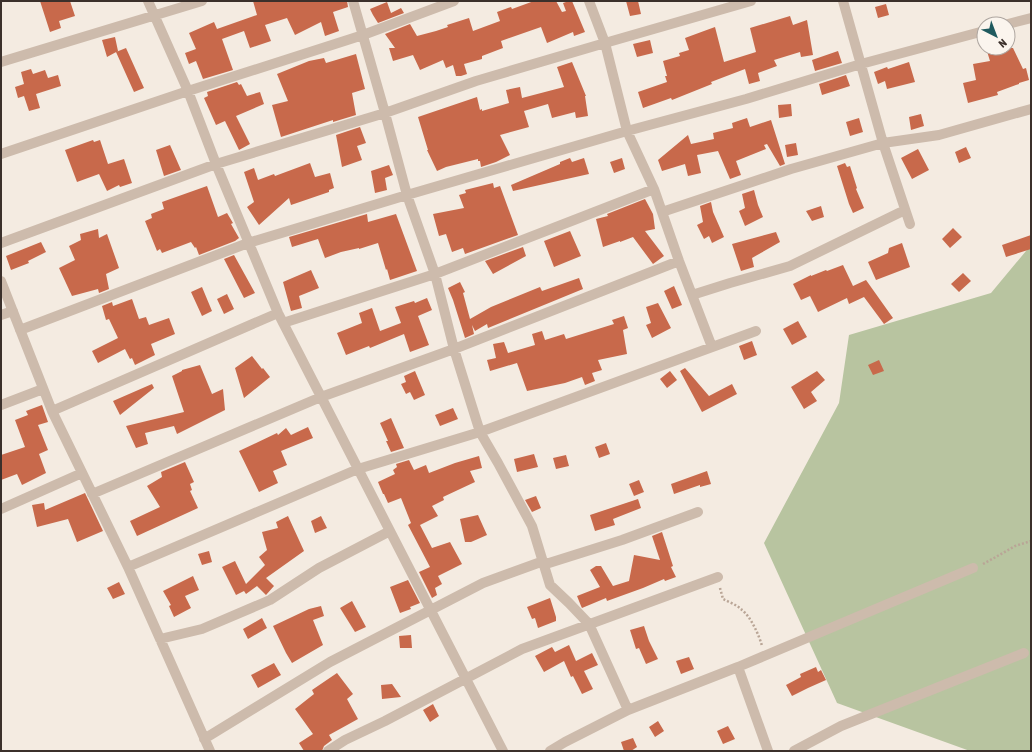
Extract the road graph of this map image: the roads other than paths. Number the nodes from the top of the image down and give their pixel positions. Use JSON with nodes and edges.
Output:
{"nodes":[{"id":1,"x":148,"y":1,"type":"edge"},
{"id":2,"x":202,"y":1,"type":"edge"},
{"id":3,"x":353,"y":1,"type":"edge"},
{"id":4,"x":454,"y":1,"type":"edge"},
{"id":5,"x":589,"y":1,"type":"edge"},
{"id":6,"x":751,"y":1,"type":"edge"},
{"id":7,"x":843,"y":1,"type":"edge"},
{"id":8,"x":154,"y":15,"type":"junction"},
{"id":9,"x":1031,"y":18,"type":"edge"},
{"id":10,"x":1016,"y":22,"type":"edge"},
{"id":11,"x":976,"y":33,"type":"edge"},
{"id":12,"x":363,"y":35,"type":"junction"},
{"id":13,"x":605,"y":43,"type":"junction"},
{"id":14,"x":1,"y":62,"type":"edge"},
{"id":15,"x":861,"y":64,"type":"junction"},
{"id":16,"x":188,"y":92,"type":"junction"},
{"id":17,"x":1031,"y":109,"type":"edge"},
{"id":18,"x":385,"y":112,"type":"junction"},
{"id":19,"x":627,"y":130,"type":"junction"},
{"id":20,"x":883,"y":142,"type":"junction"},
{"id":21,"x":1,"y":154,"type":"edge"},
{"id":22,"x":216,"y":164,"type":"junction"},
{"id":23,"x":654,"y":189,"type":"junction"},
{"id":24,"x":407,"y":195,"type":"junction"},
{"id":25,"x":905,"y":210,"type":"junction"},
{"id":26,"x":662,"y":212,"type":"junction"},
{"id":27,"x":910,"y":224,"type":"dead end"},
{"id":28,"x":1,"y":243,"type":"edge"},
{"id":29,"x":248,"y":243,"type":"junction"},
{"id":30,"x":679,"y":260,"type":"junction"},
{"id":31,"x":435,"y":274,"type":"junction"},
{"id":32,"x":1,"y":281,"type":"edge"},
{"id":33,"x":692,"y":295,"type":"junction"},
{"id":34,"x":13,"y":311,"type":"junction"},
{"id":35,"x":278,"y":313,"type":"junction"},
{"id":36,"x":1,"y":315,"type":"edge"},
{"id":37,"x":283,"y":323,"type":"junction"},
{"id":38,"x":20,"y":330,"type":"junction"},
{"id":39,"x":756,"y":331,"type":"dead end"},
{"id":40,"x":712,"y":347,"type":"junction"},
{"id":41,"x":454,"y":348,"type":"junction"},
{"id":42,"x":43,"y":389,"type":"junction"},
{"id":43,"x":321,"y":397,"type":"junction"},
{"id":44,"x":1,"y":405,"type":"edge"},
{"id":45,"x":52,"y":411,"type":"junction"},
{"id":46,"x":480,"y":432,"type":"junction"},
{"id":47,"x":358,"y":469,"type":"junction"},
{"id":48,"x":82,"y":473,"type":"junction"},
{"id":49,"x":92,"y":494,"type":"junction"},
{"id":50,"x":1,"y":509,"type":"edge"},
{"id":51,"x":698,"y":512,"type":"dead end"},
{"id":52,"x":390,"y":531,"type":"junction"},
{"id":53,"x":542,"y":563,"type":"junction"},
{"id":54,"x":128,"y":567,"type":"junction"},
{"id":55,"x":973,"y":568,"type":"road end"},
{"id":56,"x":718,"y":577,"type":"road end"},
{"id":57,"x":431,"y":610,"type":"junction"},
{"id":58,"x":589,"y":624,"type":"junction"},
{"id":59,"x":160,"y":639,"type":"junction"},
{"id":60,"x":1024,"y":653,"type":"dead end"},
{"id":61,"x":738,"y":666,"type":"junction"},
{"id":62,"x":466,"y":678,"type":"junction"},
{"id":63,"x":628,"y":710,"type":"junction"},
{"id":64,"x":204,"y":739,"type":"junction"},
{"id":65,"x":210,"y":751,"type":"edge"},
{"id":66,"x":328,"y":751,"type":"edge"},
{"id":67,"x":504,"y":751,"type":"edge"},
{"id":68,"x":550,"y":751,"type":"edge"},
{"id":69,"x":768,"y":751,"type":"edge"},
{"id":70,"x":794,"y":751,"type":"edge"}],
"edges":[{"from":1,"to":8,"type":"street"},
{"from":2,"to":8,"type":"street"},
{"from":3,"to":12,"type":"street"},
{"from":4,"to":12,"type":"street"},
{"from":5,"to":13,"type":"street"},
{"from":6,"to":13,"type":"street"},
{"from":7,"to":15,"type":"street"},
{"from":8,"to":14,"type":"street"},
{"from":8,"to":16,"type":"street"},
{"from":9,"to":10,"type":"street"},
{"from":11,"to":15,"type":"street"},
{"from":12,"to":16,"type":"street"},
{"from":12,"to":18,"type":"street"},
{"from":13,"to":18,"type":"street"},
{"from":13,"to":19,"type":"street"},
{"from":15,"to":19,"type":"street"},
{"from":15,"to":20,"type":"street"},
{"from":16,"to":21,"type":"street"},
{"from":16,"to":22,"type":"street"},
{"from":17,"to":20,"type":"street"},
{"from":18,"to":22,"type":"street"},
{"from":18,"to":24,"type":"street"},
{"from":19,"to":23,"type":"street"},
{"from":19,"to":24,"type":"street"},
{"from":20,"to":25,"type":"street"},
{"from":20,"to":26,"type":"street"},
{"from":22,"to":28,"type":"street"},
{"from":22,"to":29,"type":"street"},
{"from":23,"to":26,"type":"street"},
{"from":23,"to":31,"type":"street"},
{"from":24,"to":29,"type":"street"},
{"from":24,"to":31,"type":"street"},
{"from":25,"to":27,"type":"street"},
{"from":25,"to":33,"type":"street"},
{"from":26,"to":30,"type":"street"},
{"from":29,"to":35,"type":"street"},
{"from":29,"to":38,"type":"street"},
{"from":30,"to":33,"type":"street"},
{"from":30,"to":41,"type":"street"},
{"from":31,"to":37,"type":"street"},
{"from":31,"to":41,"type":"street"},
{"from":32,"to":34,"type":"street"},
{"from":33,"to":40,"type":"street"},
{"from":34,"to":36,"type":"street"},
{"from":34,"to":38,"type":"street"},
{"from":35,"to":37,"type":"street"},
{"from":35,"to":45,"type":"street"},
{"from":37,"to":43,"type":"street"},
{"from":38,"to":42,"type":"street"},
{"from":39,"to":40,"type":"street"},
{"from":40,"to":46,"type":"street"},
{"from":41,"to":43,"type":"street"},
{"from":41,"to":46,"type":"street"},
{"from":42,"to":44,"type":"street"},
{"from":42,"to":45,"type":"street"},
{"from":43,"to":47,"type":"street"},
{"from":43,"to":49,"type":"street"},
{"from":45,"to":48,"type":"street"},
{"from":46,"to":47,"type":"street"},
{"from":46,"to":53,"type":"street"},
{"from":47,"to":52,"type":"street"},
{"from":47,"to":54,"type":"street"},
{"from":48,"to":49,"type":"street"},
{"from":48,"to":50,"type":"street"},
{"from":49,"to":54,"type":"street"},
{"from":51,"to":53,"type":"street"},
{"from":52,"to":57,"type":"street"},
{"from":52,"to":59,"type":"street"},
{"from":53,"to":57,"type":"street"},
{"from":53,"to":58,"type":"street"},
{"from":54,"to":59,"type":"street"},
{"from":55,"to":61,"type":"street"},
{"from":56,"to":58,"type":"street"},
{"from":57,"to":62,"type":"street"},
{"from":57,"to":64,"type":"street"},
{"from":58,"to":62,"type":"street"},
{"from":58,"to":63,"type":"street"},
{"from":59,"to":64,"type":"street"},
{"from":60,"to":70,"type":"street"},
{"from":61,"to":63,"type":"street"},
{"from":61,"to":69,"type":"street"},
{"from":62,"to":66,"type":"street"},
{"from":62,"to":67,"type":"street"},
{"from":63,"to":68,"type":"street"},
{"from":64,"to":65,"type":"street"}]}
